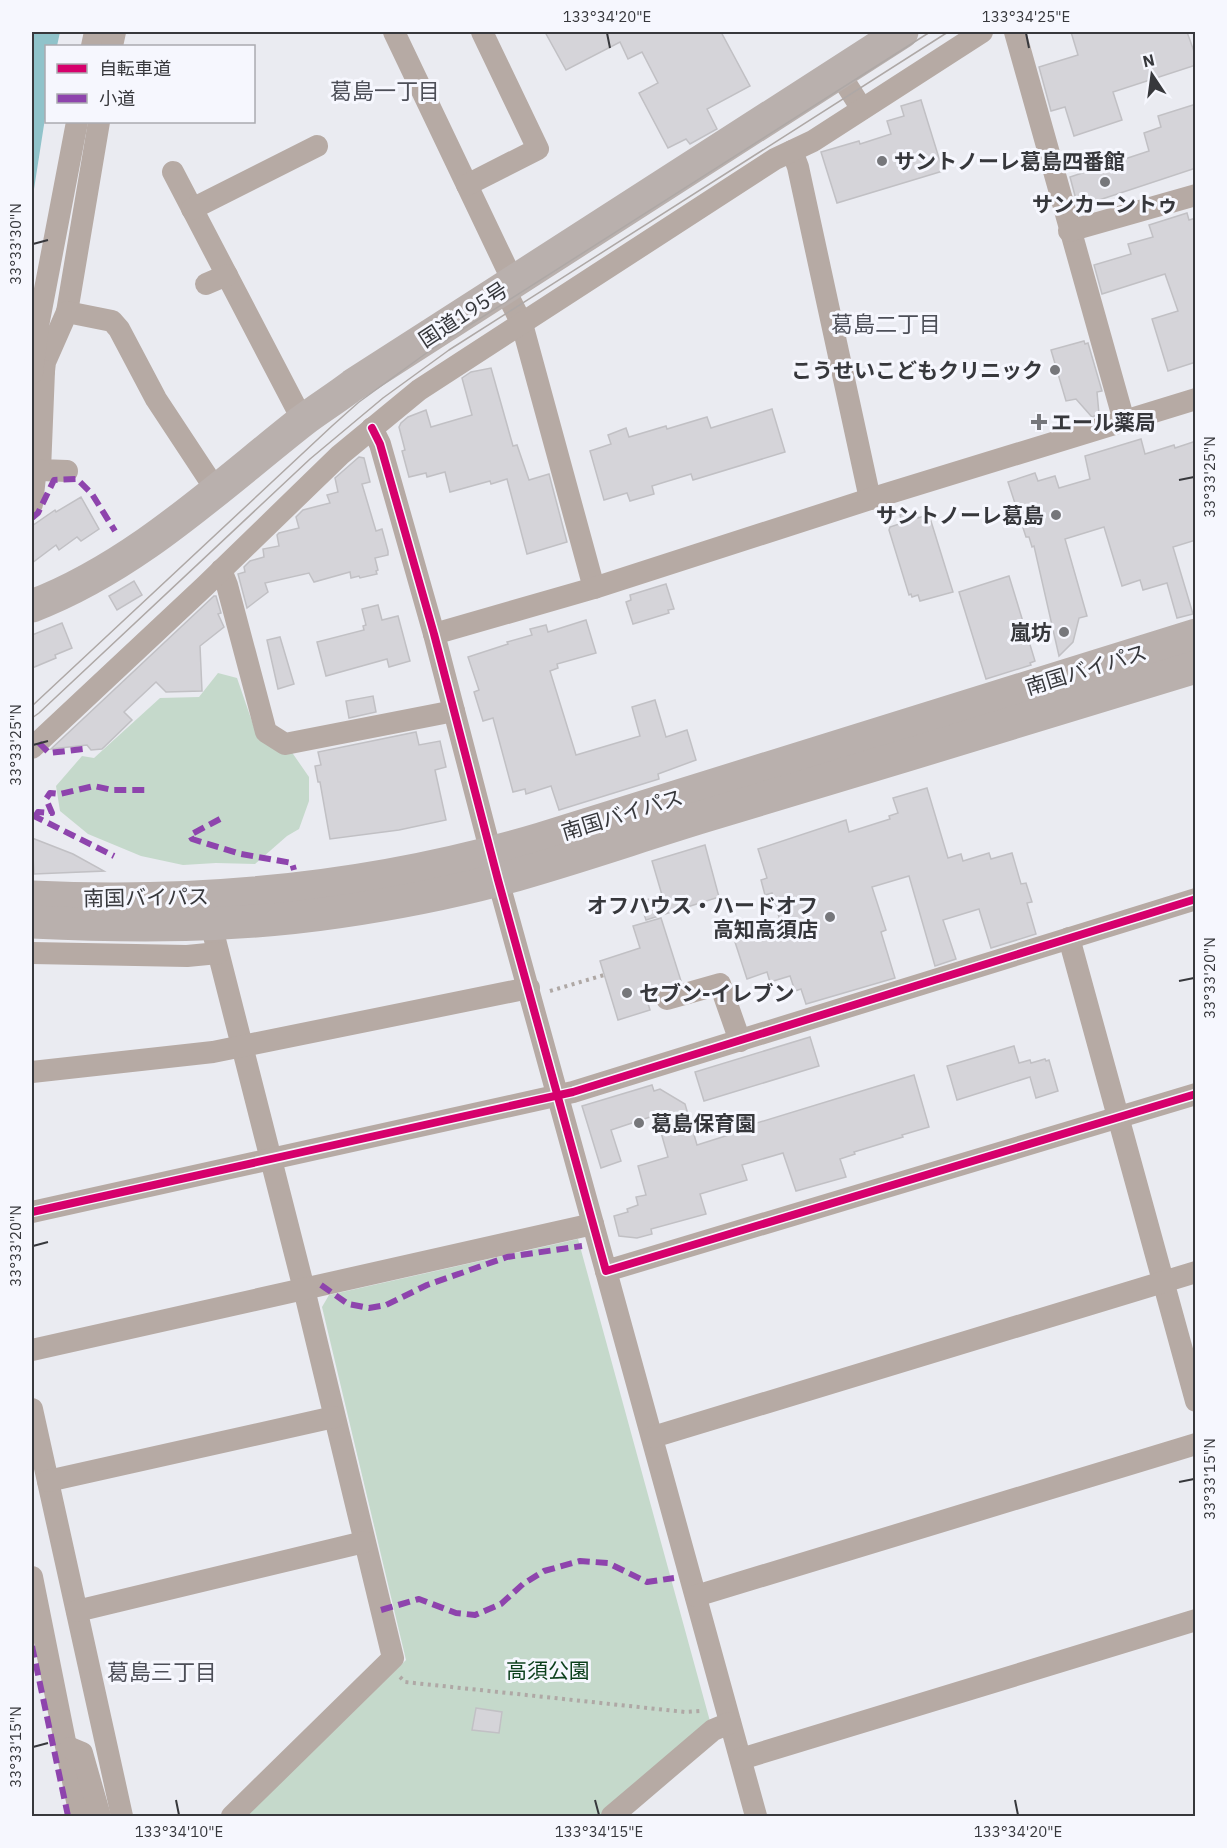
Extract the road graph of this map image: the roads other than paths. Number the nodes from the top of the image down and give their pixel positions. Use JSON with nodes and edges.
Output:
{"nodes":[{"id":1,"x":394,"y":32,"type":"edge"},
{"id":2,"x":482,"y":32,"type":"edge"},
{"id":3,"x":902,"y":32,"type":"edge"},
{"id":4,"x":982,"y":32,"type":"edge"},
{"id":5,"x":1014,"y":32,"type":"edge"},
{"id":6,"x":839,"y":73,"type":"junction"},
{"id":7,"x":862,"y":109,"type":"junction"},
{"id":8,"x":77,"y":123,"type":"edge"},
{"id":9,"x":99,"y":123,"type":"edge"},
{"id":10,"x":317,"y":146,"type":"dead end"},
{"id":11,"x":792,"y":151,"type":"junction"},
{"id":12,"x":173,"y":172,"type":"dead end"},
{"id":13,"x":467,"y":185,"type":"junction"},
{"id":14,"x":1196,"y":195,"type":"edge"},
{"id":15,"x":192,"y":209,"type":"junction"},
{"id":16,"x":1069,"y":231,"type":"junction"},
{"id":17,"x":509,"y":285,"type":"junction"},
{"id":18,"x":67,"y":312,"type":"junction"},
{"id":19,"x":522,"y":324,"type":"junction"},
{"id":20,"x":425,"y":339,"type":"junction"},
{"id":21,"x":34,"y":347,"type":"edge"},
{"id":22,"x":36,"y":371,"type":"edge"},
{"id":23,"x":447,"y":372,"type":"junction"},
{"id":24,"x":1196,"y":399,"type":"edge"},
{"id":25,"x":303,"y":421,"type":"junction"},
{"id":26,"x":1124,"y":421,"type":"junction"},
{"id":27,"x":372,"y":428,"type":"junction"},
{"id":28,"x":39,"y":470,"type":"junction"},
{"id":29,"x":67,"y":471,"type":"dead end"},
{"id":30,"x":216,"y":490,"type":"junction"},
{"id":31,"x":870,"y":499,"type":"junction"},
{"id":32,"x":32,"y":504,"type":"edge"},
{"id":33,"x":221,"y":570,"type":"junction"},
{"id":34,"x":594,"y":588,"type":"junction"},
{"id":35,"x":32,"y":606,"type":"edge"},
{"id":36,"x":434,"y":634,"type":"junction"},
{"id":37,"x":1196,"y":635,"type":"edge"},
{"id":38,"x":1196,"y":667,"type":"edge"},
{"id":39,"x":454,"y":711,"type":"junction"},
{"id":40,"x":32,"y":748,"type":"edge"},
{"id":41,"x":494,"y":867,"type":"junction"},
{"id":42,"x":32,"y":897,"type":"edge"},
{"id":43,"x":1196,"y":899,"type":"edge"},
{"id":44,"x":32,"y":922,"type":"edge"},
{"id":45,"x":1069,"y":938,"type":"junction"},
{"id":46,"x":215,"y":939,"type":"junction"},
{"id":47,"x":32,"y":953,"type":"edge"},
{"id":48,"x":538,"y":990,"type":"junction"},
{"id":49,"x":667,"y":999,"type":"dead end"},
{"id":50,"x":740,"y":1041,"type":"junction"},
{"id":51,"x":241,"y":1045,"type":"junction"},
{"id":52,"x":32,"y":1072,"type":"edge"},
{"id":53,"x":1196,"y":1094,"type":"edge"},
{"id":54,"x":559,"y":1095,"type":"junction"},
{"id":55,"x":1119,"y":1118,"type":"junction"},
{"id":56,"x":270,"y":1160,"type":"junction"},
{"id":57,"x":32,"y":1212,"type":"edge"},
{"id":58,"x":593,"y":1224,"type":"junction"},
{"id":59,"x":606,"y":1271,"type":"junction"},
{"id":60,"x":1196,"y":1272,"type":"edge"},
{"id":61,"x":1163,"y":1282,"type":"junction"},
{"id":62,"x":304,"y":1289,"type":"junction"},
{"id":63,"x":32,"y":1350,"type":"edge"},
{"id":64,"x":1196,"y":1401,"type":"edge"},
{"id":65,"x":32,"y":1409,"type":"edge"},
{"id":66,"x":334,"y":1417,"type":"junction"},
{"id":67,"x":653,"y":1437,"type":"junction"},
{"id":68,"x":1196,"y":1444,"type":"edge"},
{"id":69,"x":48,"y":1481,"type":"junction"},
{"id":70,"x":364,"y":1542,"type":"junction"},
{"id":71,"x":32,"y":1576,"type":"edge"},
{"id":72,"x":696,"y":1596,"type":"junction"},
{"id":73,"x":77,"y":1611,"type":"junction"},
{"id":74,"x":1196,"y":1620,"type":"edge"},
{"id":75,"x":730,"y":1723,"type":"junction"},
{"id":76,"x":66,"y":1746,"type":"junction"},
{"id":77,"x":741,"y":1759,"type":"junction"},
{"id":78,"x":80,"y":1816,"type":"edge"},
{"id":79,"x":100,"y":1816,"type":"edge"},
{"id":80,"x":122,"y":1816,"type":"edge"},
{"id":81,"x":232,"y":1816,"type":"edge"},
{"id":82,"x":612,"y":1816,"type":"edge"},
{"id":83,"x":756,"y":1816,"type":"edge"}],
"edges":[{"from":1,"to":13,"type":"street"},
{"from":2,"to":13,"type":"street"},
{"from":3,"to":6,"type":"highway","name":"国道195号"},
{"from":4,"to":7,"type":"street"},
{"from":5,"to":16,"type":"street"},
{"from":6,"to":7,"type":"street"},
{"from":6,"to":17,"type":"highway","name":"国道195号"},
{"from":7,"to":11,"type":"street"},
{"from":8,"to":21,"type":"street"},
{"from":9,"to":18,"type":"street"},
{"from":10,"to":15,"type":"street"},
{"from":11,"to":19,"type":"street"},
{"from":11,"to":31,"type":"street"},
{"from":12,"to":15,"type":"street"},
{"from":13,"to":17,"type":"street"},
{"from":14,"to":16,"type":"street"},
{"from":15,"to":25,"type":"street"},
{"from":16,"to":26,"type":"street"},
{"from":17,"to":19,"type":"street"},
{"from":17,"to":20,"type":"highway","name":"国道195号"},
{"from":18,"to":22,"type":"street"},
{"from":18,"to":30,"type":"street"},
{"from":19,"to":23,"type":"street"},
{"from":19,"to":34,"type":"street"},
{"from":20,"to":23,"type":"street"},
{"from":20,"to":25,"type":"highway","name":"国道195号"},
{"from":21,"to":22,"type":"street"},
{"from":22,"to":28,"type":"street"},
{"from":23,"to":27,"type":"street"},
{"from":24,"to":26,"type":"street"},
{"from":25,"to":30,"type":"highway","name":"国道195号"},
{"from":26,"to":31,"type":"street"},
{"from":27,"to":33,"type":"street"},
{"from":27,"to":36,"type":"street"},
{"from":28,"to":29,"type":"street"},
{"from":28,"to":32,"type":"street"},
{"from":30,"to":35,"type":"highway","name":"国道195号"},
{"from":31,"to":34,"type":"street"},
{"from":33,"to":39,"type":"street"},
{"from":33,"to":40,"type":"street"},
{"from":34,"to":36,"type":"street"},
{"from":36,"to":39,"type":"street"},
{"from":37,"to":41,"type":"highway","name":"南国バイパス"},
{"from":38,"to":41,"type":"highway","name":"南国バイパス"},
{"from":39,"to":41,"type":"street"},
{"from":41,"to":42,"type":"highway","name":"南国バイパス"},
{"from":41,"to":46,"type":"highway","name":"南国バイパス"},
{"from":41,"to":48,"type":"street"},
{"from":43,"to":45,"type":"street"},
{"from":44,"to":46,"type":"highway","name":"南国バイパス"},
{"from":45,"to":50,"type":"street"},
{"from":45,"to":55,"type":"street"},
{"from":46,"to":47,"type":"street"},
{"from":46,"to":51,"type":"street"},
{"from":48,"to":51,"type":"street"},
{"from":48,"to":54,"type":"street"},
{"from":49,"to":50,"type":"street"},
{"from":50,"to":54,"type":"street"},
{"from":51,"to":52,"type":"street"},
{"from":51,"to":56,"type":"street"},
{"from":53,"to":55,"type":"street"},
{"from":54,"to":56,"type":"street"},
{"from":54,"to":58,"type":"street"},
{"from":55,"to":59,"type":"street"},
{"from":55,"to":61,"type":"street"},
{"from":56,"to":57,"type":"street"},
{"from":56,"to":62,"type":"street"},
{"from":58,"to":59,"type":"street"},
{"from":58,"to":62,"type":"street"},
{"from":59,"to":67,"type":"street"},
{"from":60,"to":61,"type":"street"},
{"from":61,"to":64,"type":"street"},
{"from":61,"to":67,"type":"street"},
{"from":62,"to":63,"type":"street"},
{"from":62,"to":66,"type":"street"},
{"from":65,"to":69,"type":"street"},
{"from":66,"to":69,"type":"street"},
{"from":66,"to":70,"type":"street"},
{"from":67,"to":72,"type":"street"},
{"from":68,"to":72,"type":"street"},
{"from":69,"to":73,"type":"street"},
{"from":70,"to":73,"type":"street"},
{"from":70,"to":81,"type":"street"},
{"from":71,"to":76,"type":"street"},
{"from":72,"to":75,"type":"street"},
{"from":73,"to":80,"type":"street"},
{"from":74,"to":77,"type":"street"},
{"from":75,"to":77,"type":"street"},
{"from":75,"to":82,"type":"street"},
{"from":76,"to":78,"type":"street"},
{"from":76,"to":79,"type":"street"},
{"from":77,"to":83,"type":"street"}]}
